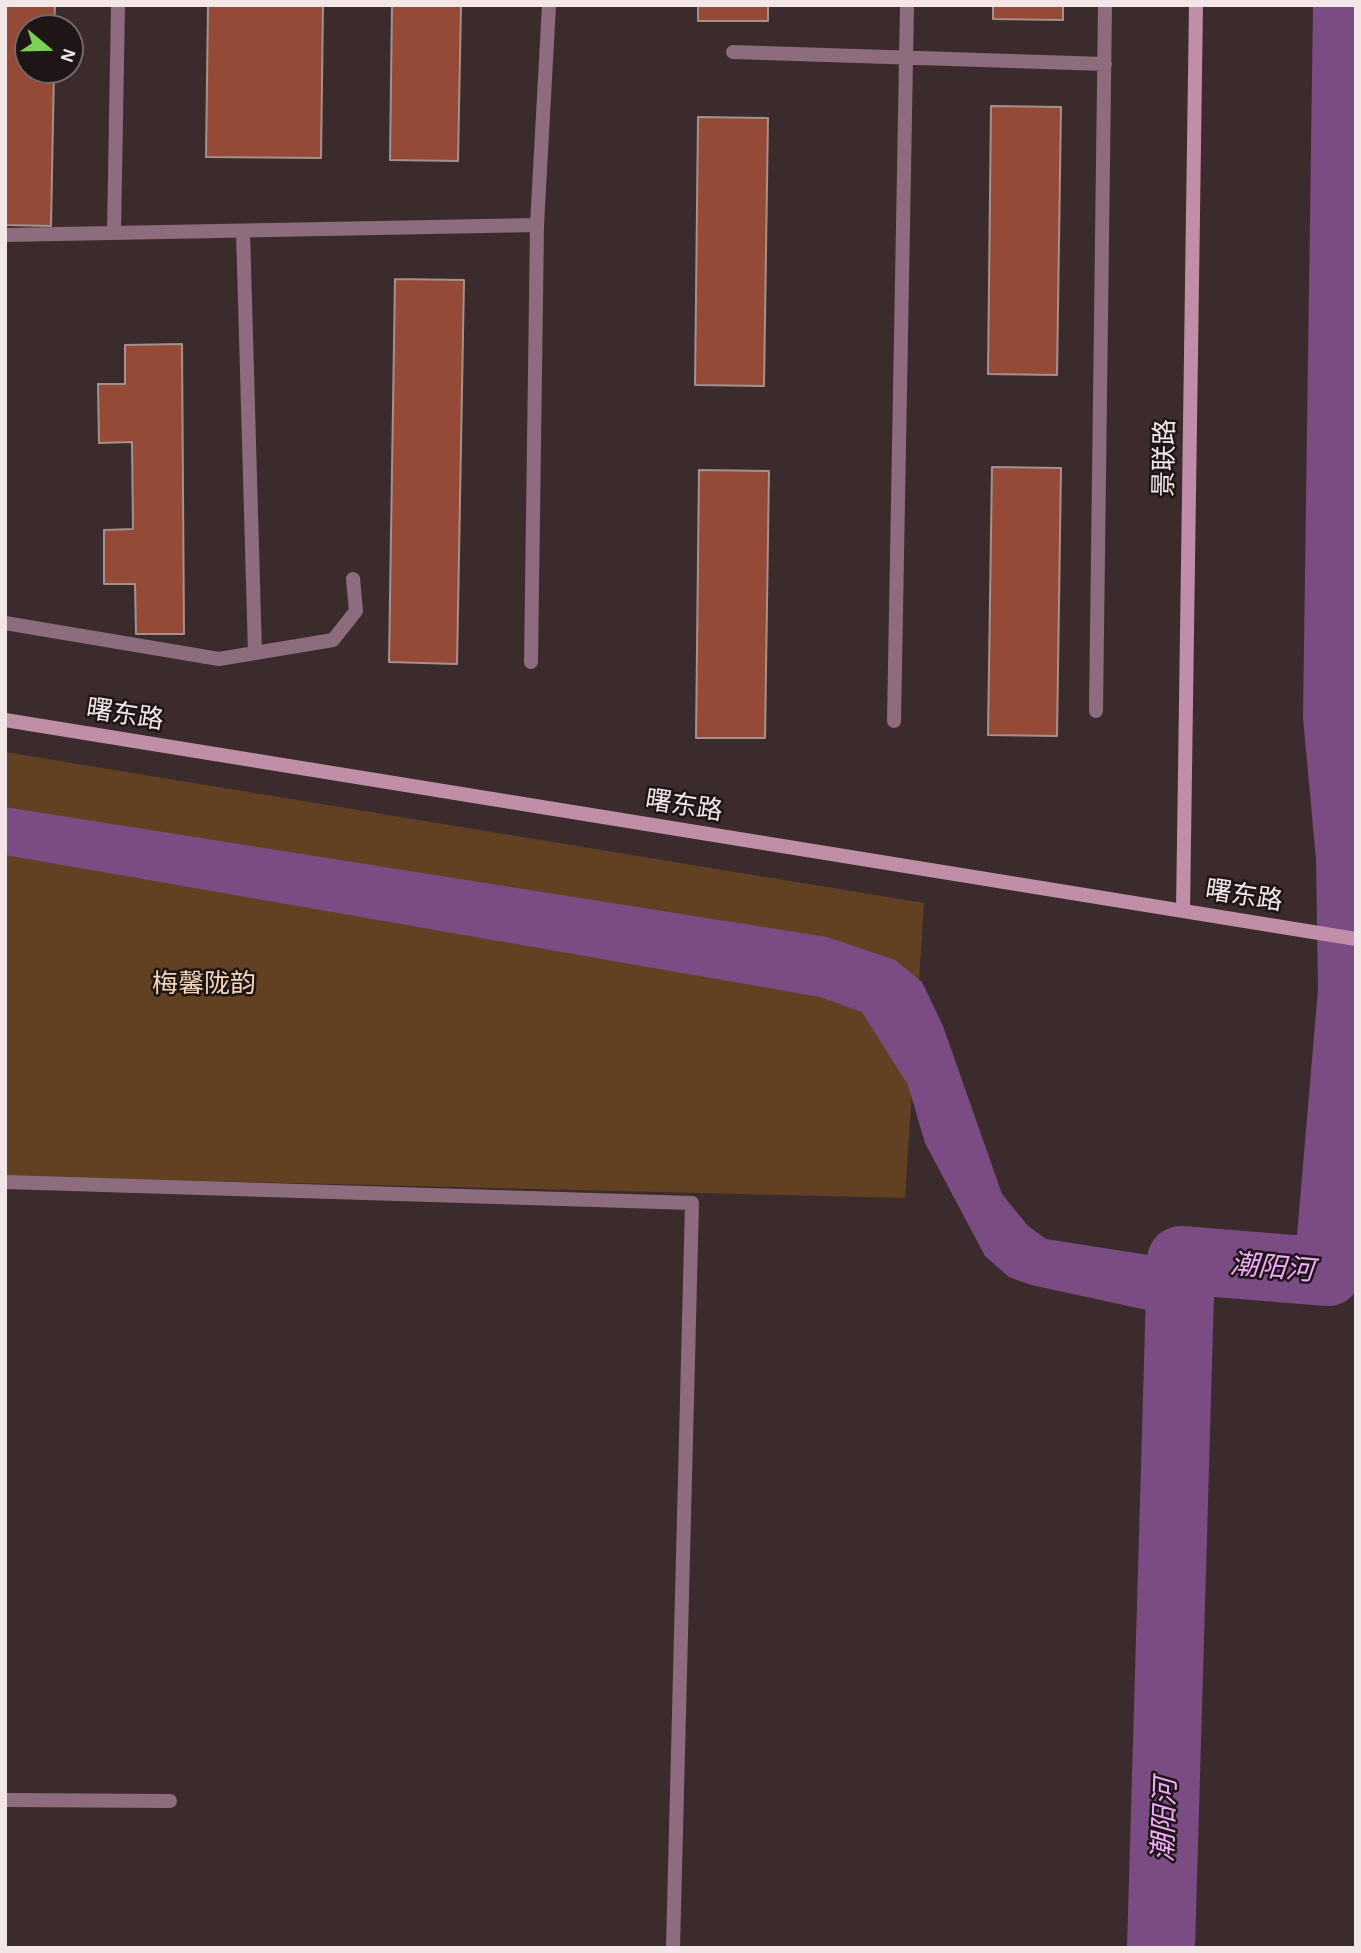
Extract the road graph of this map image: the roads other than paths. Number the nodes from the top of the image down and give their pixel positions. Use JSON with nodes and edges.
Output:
{"nodes":[{"id":1,"x":118,"y":5,"type":"edge"},
{"id":2,"x":549,"y":5,"type":"edge"},
{"id":3,"x":907,"y":5,"type":"edge"},
{"id":4,"x":1105,"y":5,"type":"edge"},
{"id":5,"x":1196,"y":5,"type":"edge"},
{"id":6,"x":733,"y":52,"type":"dead end"},
{"id":7,"x":906,"y":58,"type":"junction"},
{"id":8,"x":1105,"y":64,"type":"junction"},
{"id":9,"x":537,"y":225,"type":"junction"},
{"id":10,"x":243,"y":231,"type":"junction"},
{"id":11,"x":114,"y":233,"type":"junction"},
{"id":12,"x":5,"y":235,"type":"edge"},
{"id":13,"x":353,"y":579,"type":"dead end"},
{"id":14,"x":5,"y":623,"type":"edge"},
{"id":15,"x":255,"y":653,"type":"junction"},
{"id":16,"x":531,"y":662,"type":"dead end"},
{"id":17,"x":1096,"y":711,"type":"dead end"},
{"id":18,"x":5,"y":720,"type":"edge"},
{"id":19,"x":894,"y":721,"type":"dead end"},
{"id":20,"x":1183,"y":911,"type":"junction"},
{"id":21,"x":1356,"y":939,"type":"edge"},
{"id":22,"x":5,"y":1182,"type":"edge"},
{"id":23,"x":5,"y":1800,"type":"edge"},
{"id":24,"x":170,"y":1801,"type":"dead end"},
{"id":25,"x":673,"y":1948,"type":"edge"}],
"edges":[{"from":1,"to":11,"type":"street"},
{"from":2,"to":9,"type":"street"},
{"from":3,"to":7,"type":"street"},
{"from":4,"to":8,"type":"street"},
{"from":5,"to":20,"type":"street","name":"景联路"},
{"from":6,"to":7,"type":"street"},
{"from":7,"to":8,"type":"street"},
{"from":7,"to":19,"type":"street"},
{"from":8,"to":17,"type":"street"},
{"from":9,"to":10,"type":"street"},
{"from":9,"to":16,"type":"street"},
{"from":10,"to":11,"type":"street"},
{"from":10,"to":15,"type":"street"},
{"from":11,"to":12,"type":"street"},
{"from":13,"to":15,"type":"street"},
{"from":14,"to":15,"type":"street"},
{"from":18,"to":20,"type":"street","name":"曙东路"},
{"from":20,"to":21,"type":"street","name":"曙东路"},
{"from":22,"to":25,"type":"street"},
{"from":23,"to":24,"type":"street"}]}
